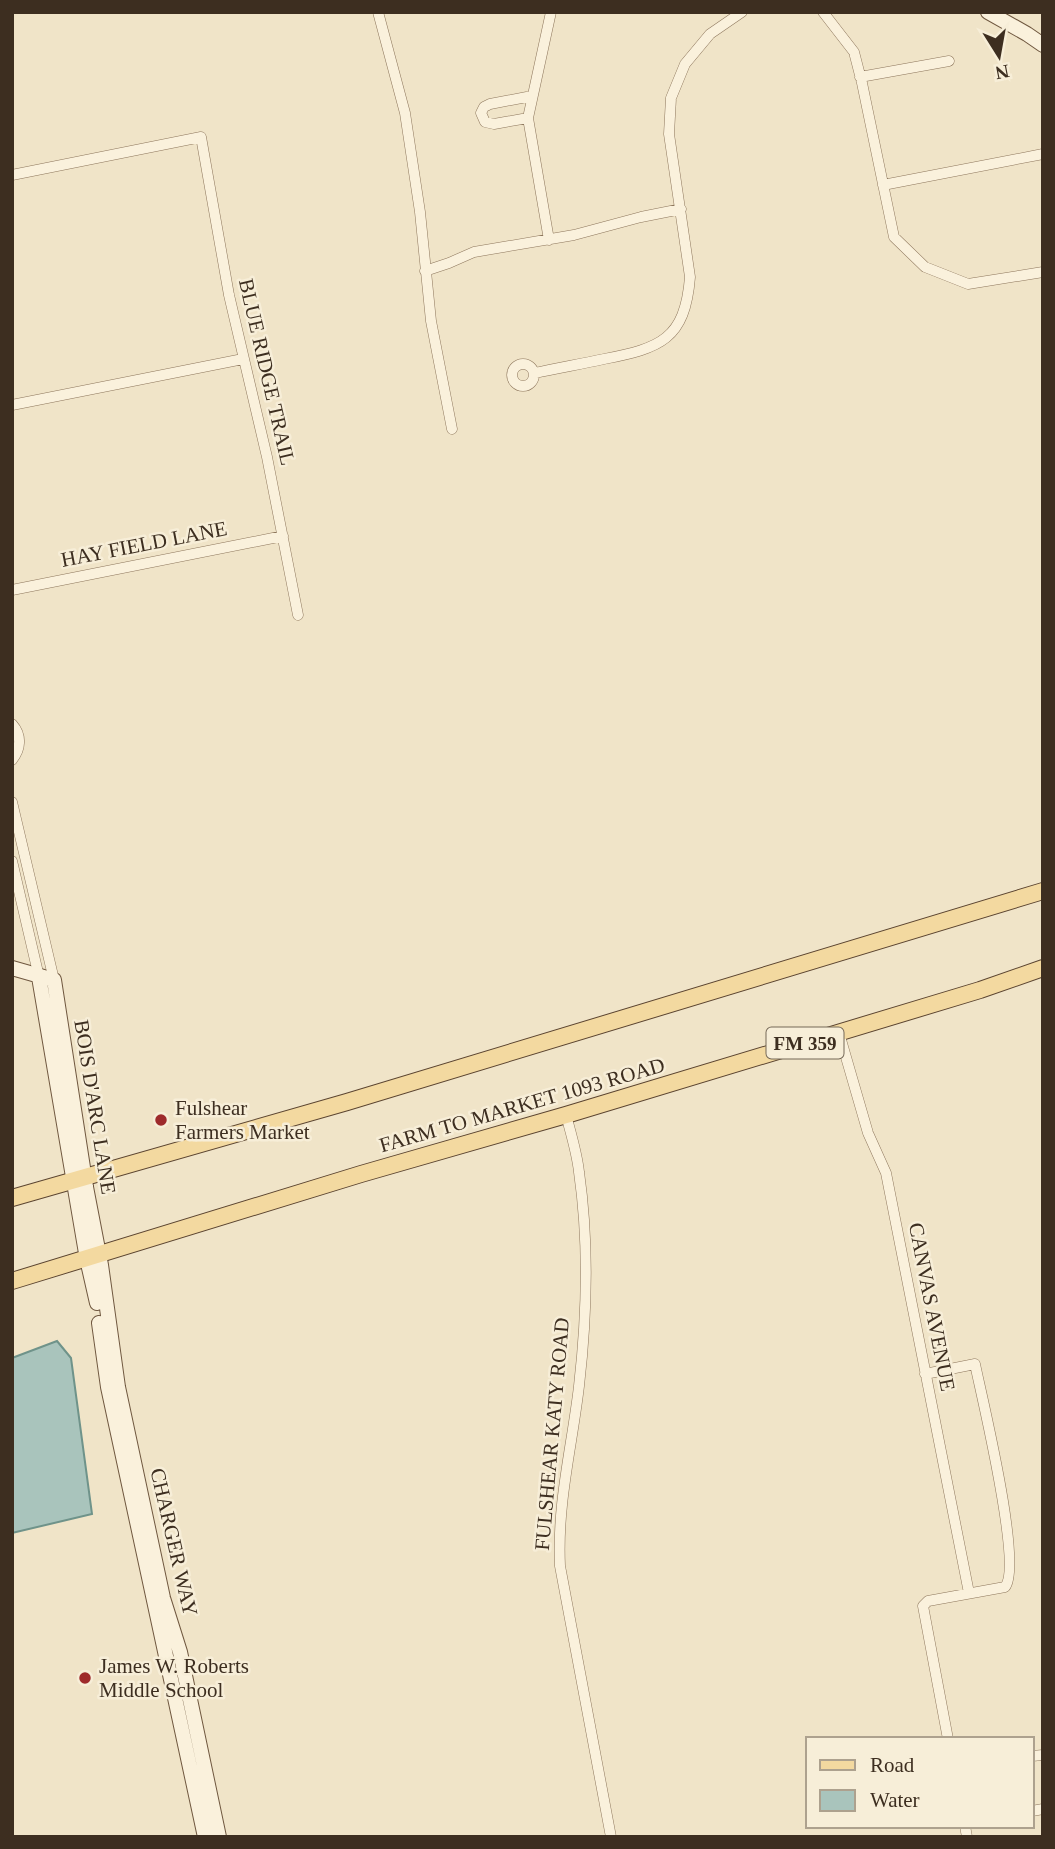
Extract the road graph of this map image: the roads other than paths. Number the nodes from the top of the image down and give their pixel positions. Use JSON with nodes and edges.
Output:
{"nodes":[{"id":1,"x":378,"y":12,"type":"edge"},
{"id":2,"x":551,"y":12,"type":"edge"},
{"id":3,"x":742,"y":12,"type":"edge"},
{"id":4,"x":823,"y":12,"type":"edge"},
{"id":5,"x":988,"y":12,"type":"edge"},
{"id":6,"x":1043,"y":45,"type":"edge"},
{"id":7,"x":949,"y":61,"type":"dead end"},
{"id":8,"x":861,"y":80,"type":"junction"},
{"id":9,"x":532,"y":96,"type":"junction"},
{"id":10,"x":528,"y":118,"type":"junction"},
{"id":11,"x":1043,"y":154,"type":"edge"},
{"id":12,"x":12,"y":175,"type":"edge"},
{"id":13,"x":883,"y":185,"type":"junction"},
{"id":14,"x":681,"y":209,"type":"junction"},
{"id":15,"x":549,"y":240,"type":"junction"},
{"id":16,"x":425,"y":271,"type":"junction"},
{"id":17,"x":1043,"y":272,"type":"edge"},
{"id":18,"x":243,"y":359,"type":"junction"},
{"id":19,"x":535,"y":373,"type":"dead end"},
{"id":20,"x":12,"y":405,"type":"edge"},
{"id":21,"x":452,"y":429,"type":"dead end"},
{"id":22,"x":283,"y":536,"type":"junction"},
{"id":23,"x":12,"y":590,"type":"edge"},
{"id":24,"x":298,"y":615,"type":"dead end"},
{"id":25,"x":12,"y":724,"type":"edge"},
{"id":26,"x":12,"y":760,"type":"edge"},
{"id":27,"x":12,"y":802,"type":"edge"},
{"id":28,"x":12,"y":861,"type":"edge"},
{"id":29,"x":1043,"y":891,"type":"edge"},
{"id":30,"x":12,"y":968,"type":"edge"},
{"id":31,"x":1043,"y":968,"type":"edge"},
{"id":32,"x":46,"y":978,"type":"junction"},
{"id":33,"x":839,"y":1033,"type":"junction"},
{"id":34,"x":566,"y":1115,"type":"junction"},
{"id":35,"x":79,"y":1177,"type":"junction"},
{"id":36,"x":12,"y":1198,"type":"edge"},
{"id":37,"x":93,"y":1257,"type":"junction"},
{"id":38,"x":12,"y":1281,"type":"edge"},
{"id":39,"x":925,"y":1374,"type":"junction"},
{"id":40,"x":969,"y":1593,"type":"junction"},
{"id":41,"x":948,"y":1737,"type":"edge"},
{"id":42,"x":205,"y":1837,"type":"edge"},
{"id":43,"x":219,"y":1837,"type":"edge"},
{"id":44,"x":611,"y":1837,"type":"edge"}],
"edges":[{"from":1,"to":16,"type":"street"},
{"from":2,"to":9,"type":"street"},
{"from":3,"to":14,"type":"street"},
{"from":4,"to":8,"type":"street"},
{"from":5,"to":6,"type":"street"},
{"from":7,"to":8,"type":"street"},
{"from":8,"to":13,"type":"street"},
{"from":9,"to":10,"type":"street"},
{"from":9,"to":10,"type":"street"},
{"from":10,"to":15,"type":"street"},
{"from":11,"to":13,"type":"street"},
{"from":12,"to":18,"type":"street","name":"BLUE RIDGE TRAIL"},
{"from":13,"to":17,"type":"street"},
{"from":14,"to":15,"type":"street"},
{"from":14,"to":19,"type":"street"},
{"from":15,"to":16,"type":"street"},
{"from":16,"to":21,"type":"street"},
{"from":18,"to":20,"type":"street"},
{"from":18,"to":22,"type":"street","name":"BLUE RIDGE TRAIL"},
{"from":22,"to":23,"type":"street","name":"HAY FIELD LANE"},
{"from":22,"to":24,"type":"street","name":"BLUE RIDGE TRAIL"},
{"from":25,"to":26,"type":"street"},
{"from":27,"to":32,"type":"street"},
{"from":28,"to":32,"type":"street"},
{"from":29,"to":35,"type":"main road"},
{"from":30,"to":32,"type":"street"},
{"from":31,"to":33,"type":"main road","name":"FARM TO MARKET 1093 ROAD","number":"FM 359"},
{"from":32,"to":35,"type":"street","name":"BOIS D'ARC LANE"},
{"from":33,"to":34,"type":"main road","name":"FARM TO MARKET 1093 ROAD","number":"FM 359"},
{"from":33,"to":39,"type":"street","name":"CANVAS AVENUE"},
{"from":34,"to":37,"type":"main road","name":"FARM TO MARKET 1093 ROAD","number":"FM 359"},
{"from":34,"to":44,"type":"street","name":"FULSHEAR KATY ROAD"},
{"from":35,"to":36,"type":"main road"},
{"from":35,"to":37,"type":"street","name":"BOIS D'ARC LANE"},
{"from":37,"to":38,"type":"main road","name":"FARM TO MARKET 1093 ROAD","number":"FM 359"},
{"from":37,"to":42,"type":"street","name":"CHARGER WAY"},
{"from":37,"to":43,"type":"street","name":"CHARGER WAY"},
{"from":39,"to":40,"type":"street","name":"CANVAS AVENUE"},
{"from":39,"to":40,"type":"street"},
{"from":40,"to":41,"type":"street"}]}
